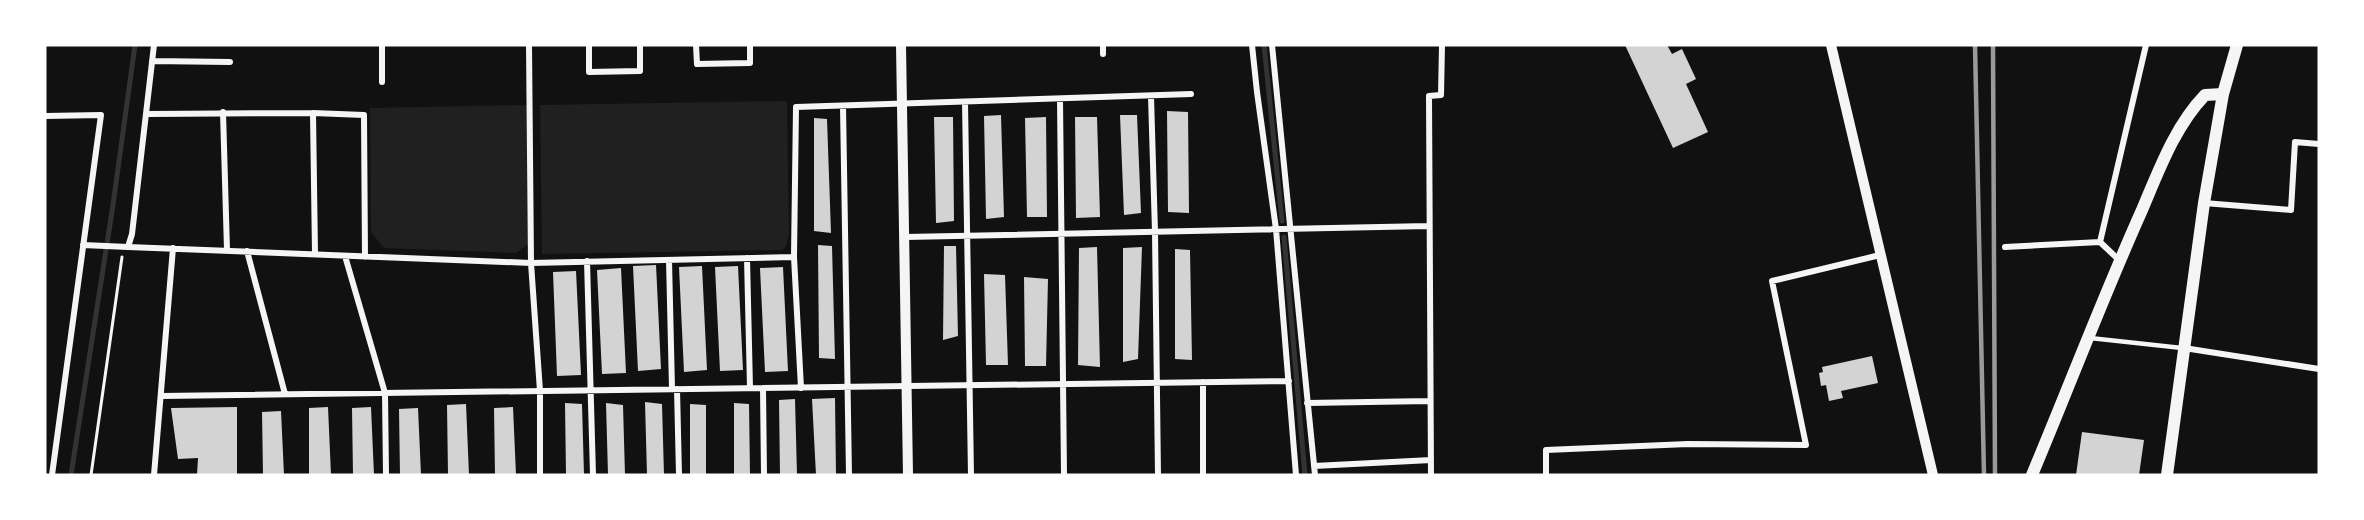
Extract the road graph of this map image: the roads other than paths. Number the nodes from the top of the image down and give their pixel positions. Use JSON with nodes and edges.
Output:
{"nodes":[{"id":1,"x":154,"y":45,"type":"edge"},
{"id":2,"x":382,"y":45,"type":"edge"},
{"id":3,"x":529,"y":45,"type":"edge"},
{"id":4,"x":588,"y":45,"type":"edge"},
{"id":5,"x":640,"y":45,"type":"edge"},
{"id":6,"x":696,"y":45,"type":"edge"},
{"id":7,"x":750,"y":45,"type":"edge"},
{"id":8,"x":901,"y":45,"type":"edge"},
{"id":9,"x":1103,"y":45,"type":"edge"},
{"id":10,"x":1252,"y":45,"type":"edge"},
{"id":11,"x":1272,"y":45,"type":"edge"},
{"id":12,"x":1442,"y":45,"type":"edge"},
{"id":13,"x":1830,"y":45,"type":"edge"},
{"id":14,"x":2146,"y":45,"type":"edge"},
{"id":15,"x":2237,"y":45,"type":"edge"},
{"id":16,"x":1103,"y":54,"type":"dead end"},
{"id":17,"x":152,"y":61,"type":"junction"},
{"id":18,"x":230,"y":62,"type":"dead end"},
{"id":19,"x":382,"y":81,"type":"dead end"},
{"id":20,"x":1191,"y":94,"type":"dead end"},
{"id":21,"x":2223,"y":94,"type":"junction"},
{"id":22,"x":1151,"y":96,"type":"junction"},
{"id":23,"x":1059,"y":99,"type":"junction"},
{"id":24,"x":965,"y":102,"type":"junction"},
{"id":25,"x":903,"y":104,"type":"junction"},
{"id":26,"x":843,"y":106,"type":"junction"},
{"id":27,"x":224,"y":112,"type":"junction"},
{"id":28,"x":313,"y":113,"type":"junction"},
{"id":29,"x":147,"y":114,"type":"junction"},
{"id":30,"x":45,"y":116,"type":"edge"},
{"id":31,"x":2319,"y":144,"type":"edge"},
{"id":32,"x":2204,"y":203,"type":"junction"},
{"id":33,"x":1429,"y":226,"type":"junction"},
{"id":34,"x":1276,"y":229,"type":"junction"},
{"id":35,"x":1291,"y":229,"type":"junction"},
{"id":36,"x":1155,"y":232,"type":"junction"},
{"id":37,"x":1062,"y":234,"type":"junction"},
{"id":38,"x":968,"y":236,"type":"junction"},
{"id":39,"x":905,"y":237,"type":"junction"},
{"id":40,"x":2100,"y":242,"type":"junction"},
{"id":41,"x":83,"y":245,"type":"junction"},
{"id":42,"x":126,"y":247,"type":"junction"},
{"id":43,"x":2005,"y":247,"type":"dead end"},
{"id":44,"x":173,"y":248,"type":"junction"},
{"id":45,"x":227,"y":250,"type":"junction"},
{"id":46,"x":247,"y":251,"type":"junction"},
{"id":47,"x":315,"y":254,"type":"junction"},
{"id":48,"x":1880,"y":255,"type":"junction"},
{"id":49,"x":345,"y":256,"type":"junction"},
{"id":50,"x":365,"y":257,"type":"junction"},
{"id":51,"x":794,"y":257,"type":"junction"},
{"id":52,"x":747,"y":258,"type":"junction"},
{"id":53,"x":669,"y":260,"type":"junction"},
{"id":54,"x":2119,"y":260,"type":"junction"},
{"id":55,"x":587,"y":261,"type":"junction"},
{"id":56,"x":531,"y":262,"type":"junction"},
{"id":57,"x":2090,"y":338,"type":"junction"},
{"id":58,"x":2184,"y":348,"type":"junction"},
{"id":59,"x":2319,"y":369,"type":"edge"},
{"id":60,"x":1289,"y":381,"type":"junction"},
{"id":61,"x":1203,"y":382,"type":"junction"},
{"id":62,"x":1157,"y":383,"type":"junction"},
{"id":63,"x":1062,"y":384,"type":"junction"},
{"id":64,"x":907,"y":386,"type":"junction"},
{"id":65,"x":968,"y":386,"type":"junction"},
{"id":66,"x":848,"y":387,"type":"junction"},
{"id":67,"x":750,"y":388,"type":"junction"},
{"id":68,"x":763,"y":388,"type":"junction"},
{"id":69,"x":801,"y":388,"type":"junction"},
{"id":70,"x":674,"y":389,"type":"junction"},
{"id":71,"x":591,"y":390,"type":"junction"},
{"id":72,"x":540,"y":391,"type":"junction"},
{"id":73,"x":385,"y":393,"type":"junction"},
{"id":74,"x":285,"y":394,"type":"junction"},
{"id":75,"x":161,"y":396,"type":"junction"},
{"id":76,"x":1430,"y":401,"type":"junction"},
{"id":77,"x":1307,"y":403,"type":"junction"},
{"id":78,"x":1431,"y":460,"type":"junction"},
{"id":79,"x":1314,"y":466,"type":"junction"},
{"id":80,"x":52,"y":475,"type":"edge"},
{"id":81,"x":154,"y":475,"type":"edge"},
{"id":82,"x":387,"y":475,"type":"edge"},
{"id":83,"x":540,"y":475,"type":"edge"},
{"id":84,"x":592,"y":475,"type":"edge"},
{"id":85,"x":679,"y":475,"type":"edge"},
{"id":86,"x":764,"y":475,"type":"edge"},
{"id":87,"x":849,"y":475,"type":"edge"},
{"id":88,"x":908,"y":475,"type":"edge"},
{"id":89,"x":970,"y":475,"type":"edge"},
{"id":90,"x":1064,"y":475,"type":"edge"},
{"id":91,"x":1158,"y":475,"type":"edge"},
{"id":92,"x":1203,"y":475,"type":"edge"},
{"id":93,"x":1296,"y":475,"type":"edge"},
{"id":94,"x":1314,"y":475,"type":"edge"},
{"id":95,"x":1431,"y":475,"type":"edge"},
{"id":96,"x":1546,"y":475,"type":"edge"},
{"id":97,"x":1933,"y":475,"type":"edge"},
{"id":98,"x":2032,"y":475,"type":"edge"},
{"id":99,"x":2167,"y":475,"type":"edge"}],
"edges":[{"from":1,"to":17,"type":"street"},
{"from":2,"to":19,"type":"street"},
{"from":3,"to":56,"type":"street"},
{"from":4,"to":5,"type":"street"},
{"from":6,"to":7,"type":"street"},
{"from":8,"to":25,"type":"street"},
{"from":9,"to":16,"type":"street"},
{"from":10,"to":34,"type":"street"},
{"from":11,"to":35,"type":"street"},
{"from":12,"to":33,"type":"street"},
{"from":13,"to":48,"type":"street"},
{"from":14,"to":40,"type":"street"},
{"from":15,"to":21,"type":"main road"},
{"from":17,"to":18,"type":"street"},
{"from":17,"to":29,"type":"street"},
{"from":20,"to":22,"type":"street"},
{"from":21,"to":32,"type":"main road"},
{"from":21,"to":54,"type":"main road"},
{"from":22,"to":23,"type":"street"},
{"from":22,"to":36,"type":"street"},
{"from":23,"to":24,"type":"street"},
{"from":23,"to":37,"type":"street"},
{"from":24,"to":25,"type":"street"},
{"from":24,"to":38,"type":"street"},
{"from":25,"to":26,"type":"street"},
{"from":25,"to":39,"type":"street"},
{"from":26,"to":51,"type":"street"},
{"from":26,"to":66,"type":"street"},
{"from":27,"to":28,"type":"street"},
{"from":27,"to":29,"type":"street"},
{"from":27,"to":45,"type":"street"},
{"from":28,"to":47,"type":"street"},
{"from":28,"to":50,"type":"street"},
{"from":29,"to":42,"type":"street"},
{"from":30,"to":41,"type":"street"},
{"from":31,"to":32,"type":"street"},
{"from":32,"to":58,"type":"main road"},
{"from":33,"to":35,"type":"street"},
{"from":33,"to":76,"type":"street"},
{"from":34,"to":35,"type":"street"},
{"from":34,"to":36,"type":"street"},
{"from":34,"to":60,"type":"street"},
{"from":35,"to":77,"type":"street"},
{"from":36,"to":37,"type":"street"},
{"from":36,"to":62,"type":"street"},
{"from":37,"to":38,"type":"street"},
{"from":37,"to":63,"type":"street"},
{"from":38,"to":39,"type":"street"},
{"from":38,"to":65,"type":"street"},
{"from":39,"to":64,"type":"street"},
{"from":40,"to":43,"type":"street"},
{"from":40,"to":54,"type":"street"},
{"from":41,"to":42,"type":"street"},
{"from":41,"to":80,"type":"street"},
{"from":42,"to":44,"type":"street"},
{"from":44,"to":45,"type":"street"},
{"from":44,"to":75,"type":"street"},
{"from":45,"to":46,"type":"street"},
{"from":46,"to":47,"type":"street"},
{"from":46,"to":74,"type":"street"},
{"from":47,"to":49,"type":"street"},
{"from":48,"to":96,"type":"street"},
{"from":48,"to":97,"type":"street"},
{"from":49,"to":50,"type":"street"},
{"from":49,"to":73,"type":"street"},
{"from":50,"to":56,"type":"street"},
{"from":51,"to":52,"type":"street"},
{"from":51,"to":69,"type":"street"},
{"from":52,"to":53,"type":"street"},
{"from":52,"to":67,"type":"street"},
{"from":53,"to":55,"type":"street"},
{"from":53,"to":70,"type":"street"},
{"from":54,"to":57,"type":"main road"},
{"from":55,"to":56,"type":"street"},
{"from":55,"to":71,"type":"street"},
{"from":56,"to":72,"type":"street"},
{"from":57,"to":58,"type":"lane"},
{"from":57,"to":98,"type":"main road"},
{"from":58,"to":59,"type":"street"},
{"from":58,"to":99,"type":"main road"},
{"from":60,"to":61,"type":"street"},
{"from":60,"to":93,"type":"street"},
{"from":61,"to":62,"type":"street"},
{"from":61,"to":92,"type":"street"},
{"from":62,"to":63,"type":"street"},
{"from":62,"to":91,"type":"street"},
{"from":63,"to":65,"type":"street"},
{"from":63,"to":90,"type":"street"},
{"from":64,"to":65,"type":"street"},
{"from":64,"to":66,"type":"street"},
{"from":64,"to":88,"type":"street"},
{"from":65,"to":89,"type":"street"},
{"from":66,"to":69,"type":"street"},
{"from":66,"to":87,"type":"street"},
{"from":67,"to":68,"type":"street"},
{"from":67,"to":70,"type":"street"},
{"from":68,"to":69,"type":"street"},
{"from":68,"to":86,"type":"street"},
{"from":70,"to":71,"type":"street"},
{"from":70,"to":85,"type":"street"},
{"from":71,"to":72,"type":"street"},
{"from":71,"to":84,"type":"street"},
{"from":72,"to":73,"type":"street"},
{"from":72,"to":83,"type":"street"},
{"from":73,"to":74,"type":"street"},
{"from":73,"to":82,"type":"street"},
{"from":74,"to":75,"type":"street"},
{"from":75,"to":81,"type":"street"},
{"from":76,"to":77,"type":"street"},
{"from":76,"to":78,"type":"street"},
{"from":77,"to":79,"type":"street"},
{"from":78,"to":79,"type":"street"},
{"from":78,"to":95,"type":"street"},
{"from":79,"to":94,"type":"street"}]}
